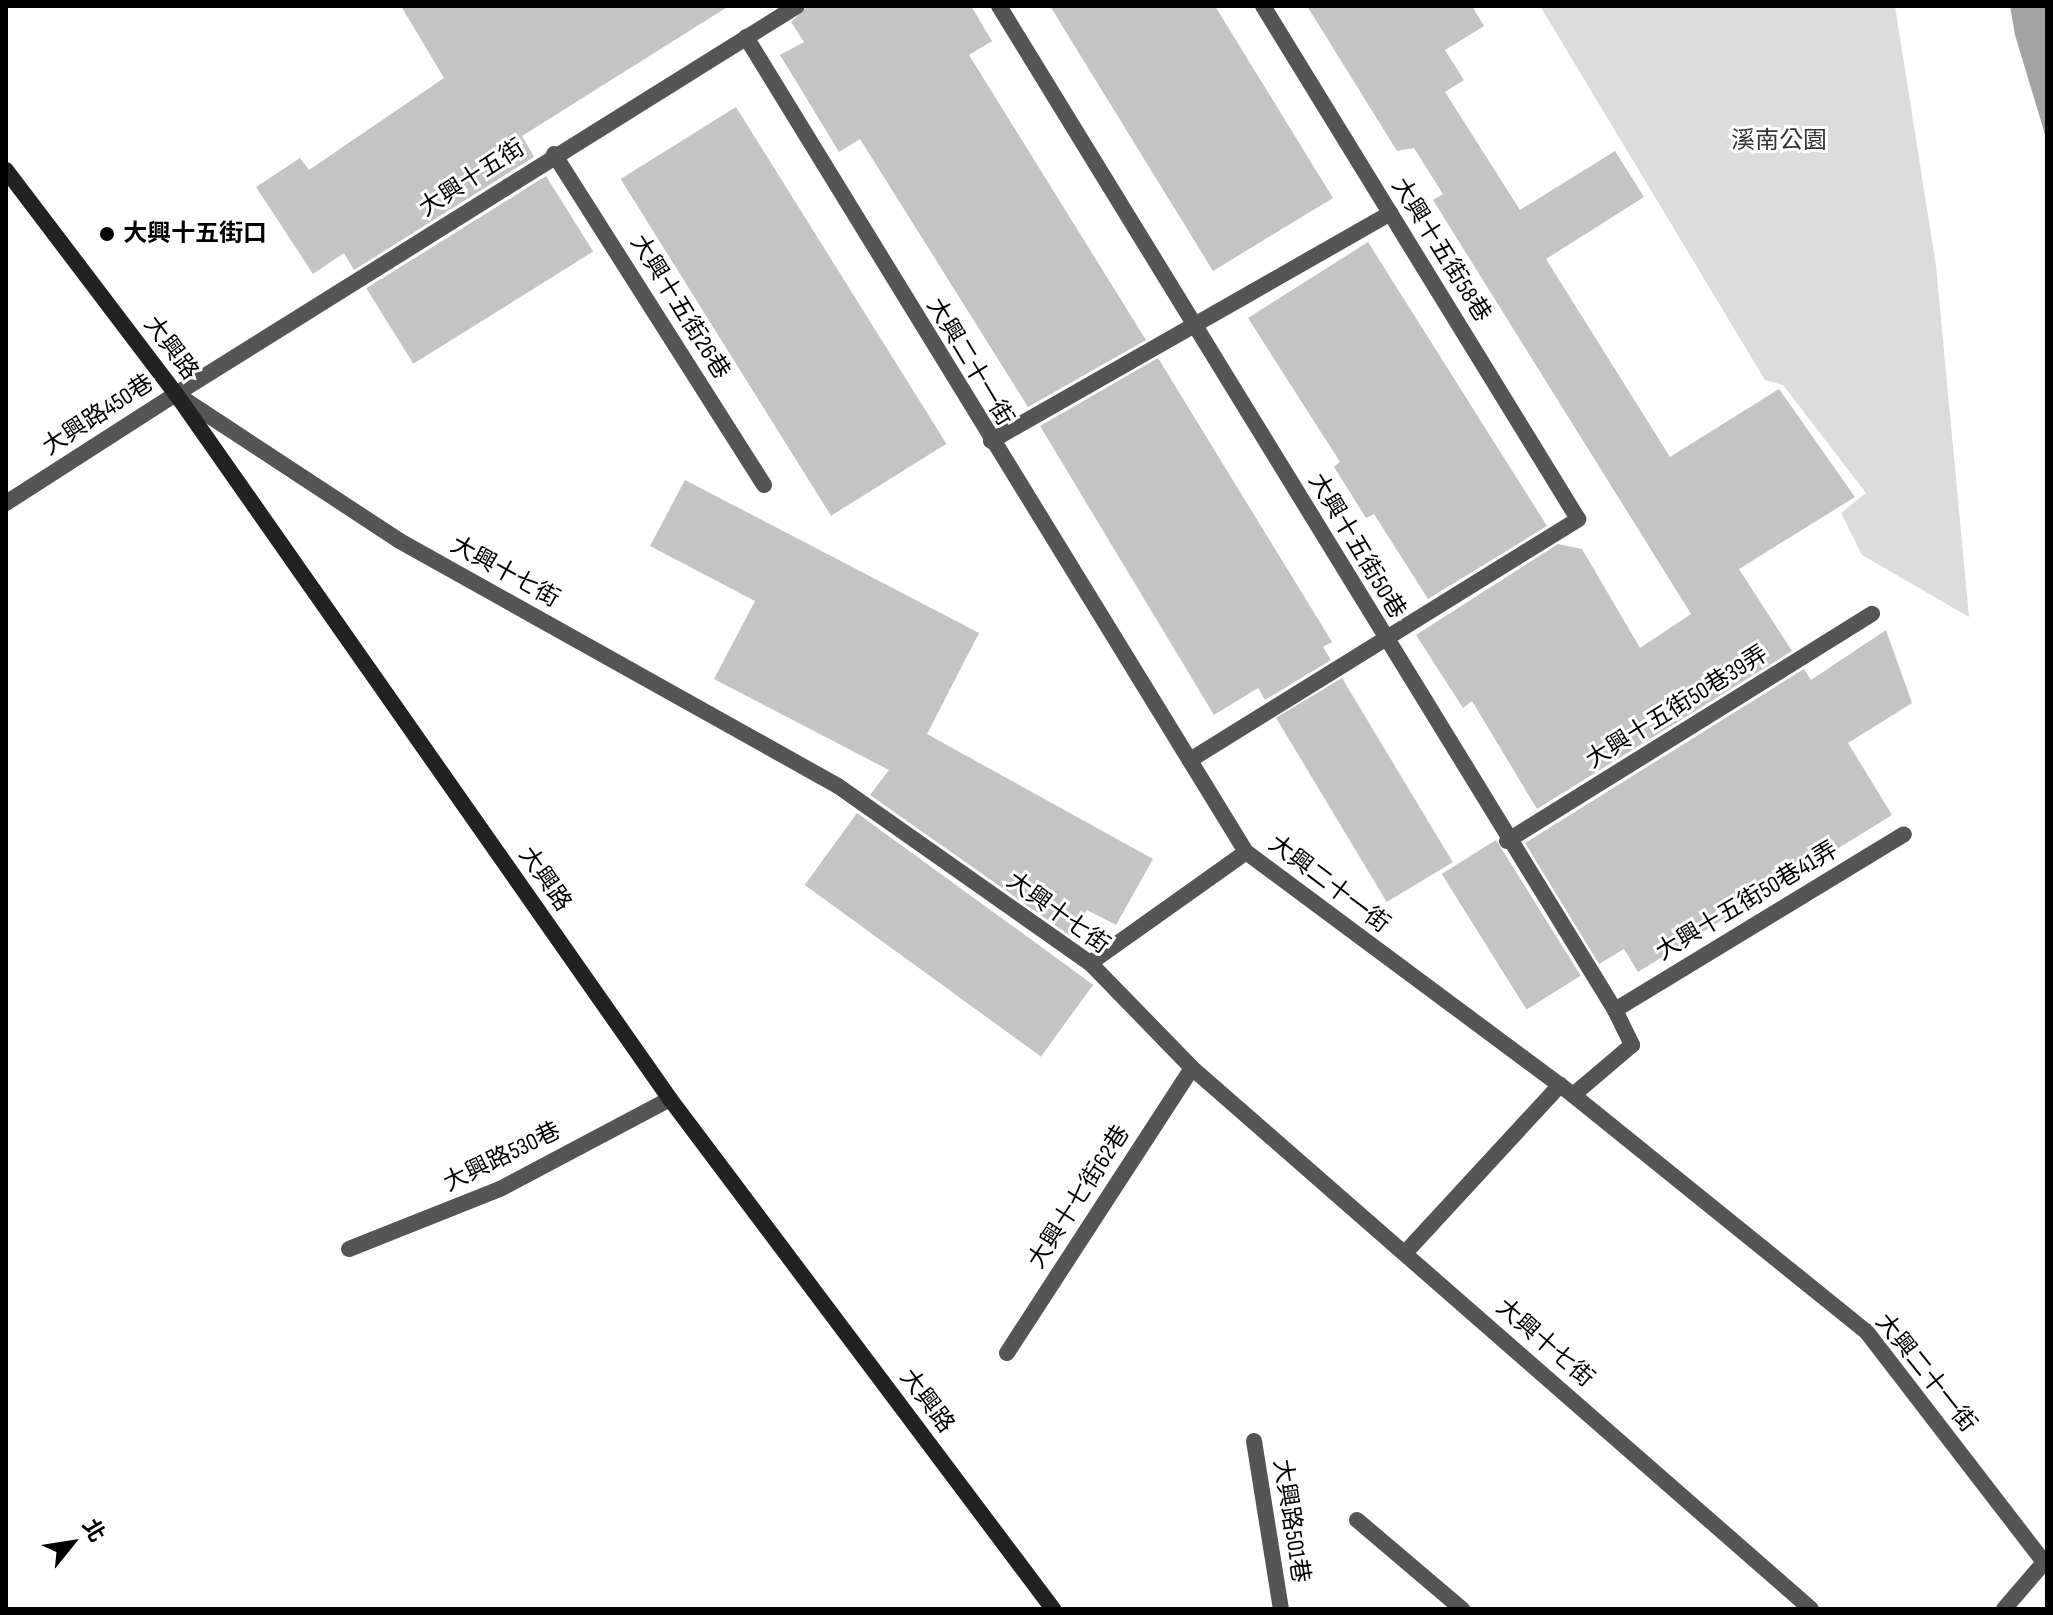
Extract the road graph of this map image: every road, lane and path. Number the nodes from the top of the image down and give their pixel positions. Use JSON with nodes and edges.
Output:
{"nodes":[{"id":1,"x":797,"y":6,"type":"edge"},
{"id":2,"x":999,"y":6,"type":"edge"},
{"id":3,"x":1263,"y":6,"type":"edge"},
{"id":4,"x":746,"y":37,"type":"junction"},
{"id":5,"x":554,"y":154,"type":"junction"},
{"id":6,"x":6,"y":170,"type":"edge"},
{"id":7,"x":1390,"y":213,"type":"junction"},
{"id":8,"x":1197,"y":324,"type":"junction"},
{"id":9,"x":176,"y":394,"type":"junction"},
{"id":10,"x":991,"y":441,"type":"junction"},
{"id":11,"x":764,"y":485,"type":"dead end"},
{"id":12,"x":6,"y":503,"type":"edge"},
{"id":13,"x":1872,"y":614,"type":"dead end"},
{"id":14,"x":1385,"y":638,"type":"junction"},
{"id":15,"x":1190,"y":760,"type":"junction"},
{"id":16,"x":1904,"y":834,"type":"dead end"},
{"id":17,"x":1507,"y":841,"type":"junction"},
{"id":18,"x":1246,"y":852,"type":"junction"},
{"id":19,"x":1090,"y":963,"type":"junction"},
{"id":20,"x":1615,"y":1010,"type":"junction"},
{"id":21,"x":1192,"y":1068,"type":"junction"},
{"id":22,"x":1566,"y":1090,"type":"junction"},
{"id":23,"x":670,"y":1099,"type":"junction"},
{"id":24,"x":349,"y":1249,"type":"dead end"},
{"id":25,"x":1405,"y":1253,"type":"junction"},
{"id":26,"x":1007,"y":1353,"type":"dead end"},
{"id":27,"x":1254,"y":1441,"type":"dead end"},
{"id":28,"x":1357,"y":1520,"type":"dead end"},
{"id":29,"x":2046,"y":1562,"type":"edge"},
{"id":30,"x":1053,"y":1609,"type":"edge"},
{"id":31,"x":1281,"y":1609,"type":"edge"},
{"id":32,"x":1462,"y":1609,"type":"edge"},
{"id":33,"x":1811,"y":1609,"type":"edge"},
{"id":34,"x":2004,"y":1609,"type":"edge"}],
"edges":[{"from":1,"to":4,"type":"street","name":"大興十五街"},
{"from":2,"to":8,"type":"street","name":"大興十五街50巷"},
{"from":3,"to":7,"type":"street","name":"大興十五街58巷"},
{"from":4,"to":5,"type":"street","name":"大興十五街"},
{"from":4,"to":10,"type":"street","name":"大興二十一街"},
{"from":5,"to":9,"type":"street","name":"大興十五街"},
{"from":5,"to":11,"type":"street","name":"大興十五街26巷"},
{"from":6,"to":9,"type":"main road","name":"大興路"},
{"from":7,"to":8,"type":"street"},
{"from":7,"to":14,"type":"street","name":"大興十五街58巷"},
{"from":8,"to":10,"type":"street"},
{"from":8,"to":14,"type":"street","name":"大興十五街50巷"},
{"from":9,"to":12,"type":"street","name":"大興路450巷"},
{"from":9,"to":19,"type":"street","name":"大興十七街"},
{"from":9,"to":23,"type":"main road","name":"大興路"},
{"from":10,"to":15,"type":"street","name":"大興二十一街"},
{"from":13,"to":17,"type":"street","name":"大興十五街50巷39弄"},
{"from":14,"to":15,"type":"street"},
{"from":14,"to":17,"type":"street","name":"大興十五街50巷"},
{"from":15,"to":18,"type":"street","name":"大興二十一街"},
{"from":16,"to":20,"type":"street","name":"大興十五街50巷41弄"},
{"from":17,"to":20,"type":"street","name":"大興十五街50巷"},
{"from":18,"to":19,"type":"street"},
{"from":18,"to":22,"type":"street","name":"大興二十一街"},
{"from":19,"to":21,"type":"street","name":"大興十七街"},
{"from":20,"to":22,"type":"street","name":"大興十五街50巷"},
{"from":21,"to":25,"type":"street","name":"大興十七街"},
{"from":21,"to":26,"type":"street","name":"大興十七街62巷"},
{"from":22,"to":25,"type":"street"},
{"from":22,"to":29,"type":"street","name":"大興二十一街"},
{"from":23,"to":24,"type":"street","name":"大興路530巷"},
{"from":23,"to":30,"type":"main road","name":"大興路"},
{"from":25,"to":33,"type":"street","name":"大興十七街"},
{"from":27,"to":31,"type":"street","name":"大興路501巷"},
{"from":28,"to":32,"type":"street"},
{"from":29,"to":34,"type":"street"}]}
